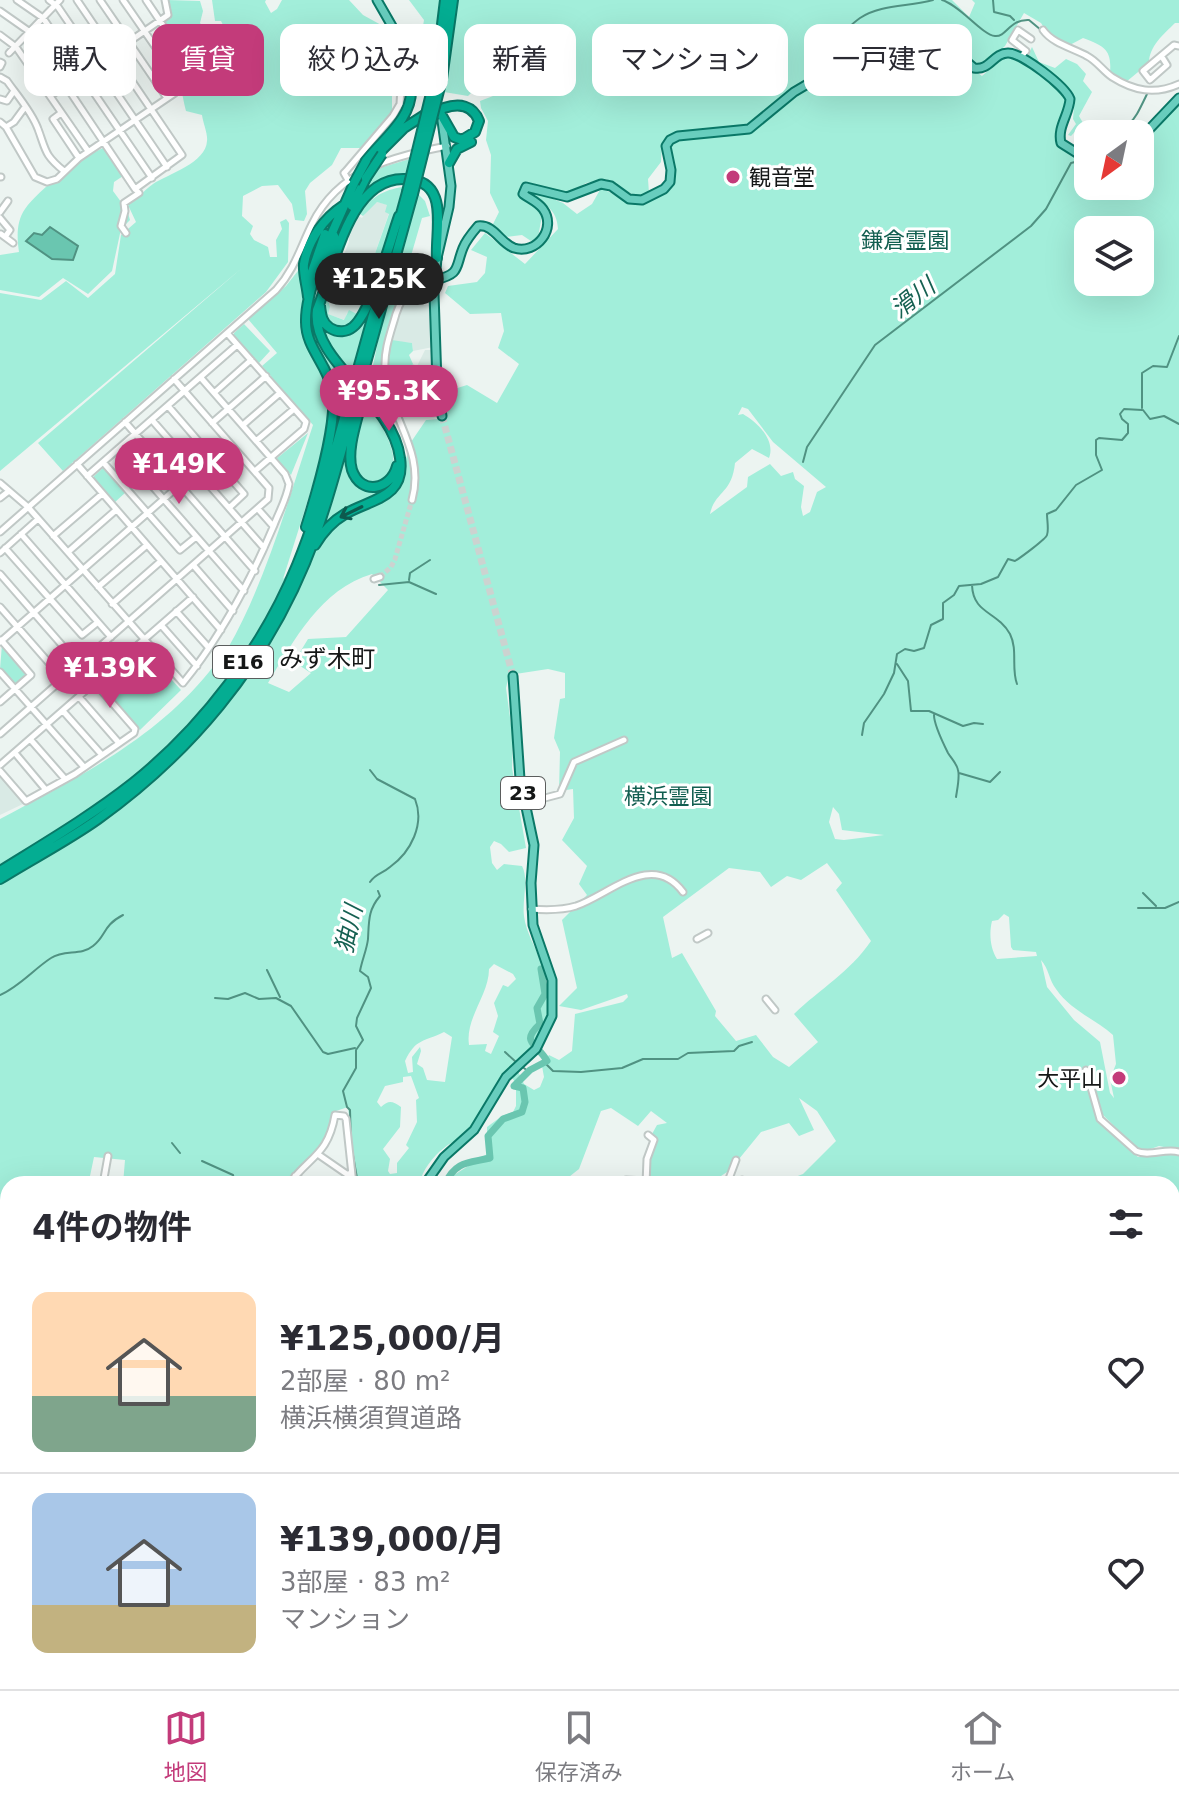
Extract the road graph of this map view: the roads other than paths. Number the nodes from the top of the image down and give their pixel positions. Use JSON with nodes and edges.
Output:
{"nodes":[{"id":1,"x":17,"y":0,"type":"edge"},
{"id":2,"x":49,"y":0,"type":"edge"},
{"id":3,"x":77,"y":0,"type":"edge"},
{"id":4,"x":100,"y":0,"type":"edge"},
{"id":5,"x":123,"y":0,"type":"edge"},
{"id":6,"x":146,"y":0,"type":"edge"},
{"id":7,"x":165,"y":0,"type":"edge"},
{"id":8,"x":377,"y":0,"type":"edge"},
{"id":9,"x":445,"y":0,"type":"edge"},
{"id":10,"x":453,"y":0,"type":"edge"},
{"id":11,"x":58,"y":2,"type":"edge"},
{"id":12,"x":0,"y":11,"type":"edge"},
{"id":13,"x":43,"y":18,"type":"junction"},
{"id":14,"x":161,"y":20,"type":"junction"},
{"id":15,"x":389,"y":20,"type":"junction"},
{"id":16,"x":37,"y":24,"type":"edge"},
{"id":17,"x":47,"y":24,"type":"edge"},
{"id":18,"x":72,"y":24,"type":"edge"},
{"id":19,"x":93,"y":24,"type":"edge"},
{"id":20,"x":117,"y":24,"type":"edge"},
{"id":21,"x":163,"y":24,"type":"edge"},
{"id":22,"x":391,"y":24,"type":"edge"},
{"id":23,"x":443,"y":24,"type":"edge"},
{"id":24,"x":448,"y":27,"type":"edge"},
{"id":25,"x":24,"y":28,"type":"edge"},
{"id":26,"x":1043,"y":30,"type":"dead end"},
{"id":27,"x":144,"y":32,"type":"junction"},
{"id":28,"x":0,"y":35,"type":"edge"},
{"id":29,"x":136,"y":37,"type":"edge"},
{"id":30,"x":24,"y":38,"type":"edge"},
{"id":31,"x":1031,"y":39,"type":"dead end"},
{"id":32,"x":152,"y":44,"type":"edge"},
{"id":33,"x":1179,"y":46,"type":"edge"},
{"id":34,"x":16,"y":47,"type":"junction"},
{"id":35,"x":136,"y":52,"type":"edge"},
{"id":36,"x":9,"y":53,"type":"dead end"},
{"id":37,"x":1162,"y":57,"type":"junction"},
{"id":38,"x":1021,"y":58,"type":"junction"},
{"id":39,"x":24,"y":59,"type":"edge"},
{"id":40,"x":0,"y":77,"type":"edge"},
{"id":41,"x":1179,"y":84,"type":"edge"},
{"id":42,"x":136,"y":87,"type":"edge"},
{"id":43,"x":14,"y":91,"type":"junction"},
{"id":44,"x":50,"y":96,"type":"edge"},
{"id":45,"x":73,"y":96,"type":"edge"},
{"id":46,"x":96,"y":96,"type":"edge"},
{"id":47,"x":118,"y":96,"type":"edge"},
{"id":48,"x":170,"y":96,"type":"edge"},
{"id":49,"x":410,"y":96,"type":"edge"},
{"id":50,"x":430,"y":96,"type":"edge"},
{"id":51,"x":434,"y":96,"type":"edge"},
{"id":52,"x":167,"y":98,"type":"junction"},
{"id":53,"x":1179,"y":98,"type":"edge"},
{"id":54,"x":0,"y":99,"type":"edge"},
{"id":55,"x":25,"y":107,"type":"junction"},
{"id":56,"x":151,"y":109,"type":"junction"},
{"id":57,"x":437,"y":109,"type":"junction"},
{"id":58,"x":61,"y":113,"type":"junction"},
{"id":59,"x":135,"y":120,"type":"junction"},
{"id":60,"x":0,"y":122,"type":"edge"},
{"id":61,"x":1154,"y":124,"type":"edge"},
{"id":62,"x":6,"y":127,"type":"junction"},
{"id":63,"x":120,"y":131,"type":"junction"},
{"id":64,"x":104,"y":141,"type":"junction"},
{"id":65,"x":447,"y":146,"type":"junction"},
{"id":66,"x":1074,"y":151,"type":"edge"},
{"id":67,"x":88,"y":152,"type":"junction"},
{"id":68,"x":79,"y":158,"type":"junction"},
{"id":69,"x":449,"y":163,"type":"junction"},
{"id":70,"x":167,"y":167,"type":"junction"},
{"id":71,"x":64,"y":171,"type":"junction"},
{"id":72,"x":152,"y":178,"type":"junction"},
{"id":73,"x":357,"y":180,"type":"junction"},
{"id":74,"x":135,"y":189,"type":"junction"},
{"id":75,"x":410,"y":193,"type":"junction"},
{"id":76,"x":8,"y":201,"type":"dead end"},
{"id":77,"x":344,"y":204,"type":"junction"},
{"id":78,"x":404,"y":204,"type":"junction"},
{"id":79,"x":0,"y":216,"type":"edge"},
{"id":80,"x":330,"y":228,"type":"junction"},
{"id":81,"x":346,"y":230,"type":"junction"},
{"id":82,"x":126,"y":233,"type":"dead end"},
{"id":83,"x":3,"y":235,"type":"edge"},
{"id":84,"x":13,"y":243,"type":"dead end"},
{"id":85,"x":437,"y":258,"type":"junction"},
{"id":86,"x":435,"y":280,"type":"junction"},
{"id":87,"x":315,"y":286,"type":"junction"},
{"id":88,"x":227,"y":333,"type":"junction"},
{"id":89,"x":237,"y":345,"type":"junction"},
{"id":90,"x":251,"y":360,"type":"junction"},
{"id":91,"x":266,"y":376,"type":"junction"},
{"id":92,"x":201,"y":378,"type":"junction"},
{"id":93,"x":174,"y":379,"type":"junction"},
{"id":94,"x":361,"y":381,"type":"junction"},
{"id":95,"x":185,"y":391,"type":"junction"},
{"id":96,"x":214,"y":393,"type":"junction"},
{"id":97,"x":280,"y":393,"type":"junction"},
{"id":98,"x":357,"y":395,"type":"junction"},
{"id":99,"x":168,"y":406,"type":"junction"},
{"id":100,"x":228,"y":409,"type":"junction"},
{"id":101,"x":294,"y":409,"type":"junction"},
{"id":102,"x":442,"y":416,"type":"tunnel mouth"},
{"id":103,"x":152,"y":420,"type":"junction"},
{"id":104,"x":125,"y":422,"type":"junction"},
{"id":105,"x":212,"y":423,"type":"junction"},
{"id":106,"x":243,"y":425,"type":"junction"},
{"id":107,"x":135,"y":434,"type":"junction"},
{"id":108,"x":256,"y":441,"type":"junction"},
{"id":109,"x":229,"y":442,"type":"junction"},
{"id":110,"x":119,"y":448,"type":"junction"},
{"id":111,"x":212,"y":457,"type":"junction"},
{"id":112,"x":271,"y":458,"type":"junction"},
{"id":113,"x":103,"y":462,"type":"junction"},
{"id":114,"x":77,"y":464,"type":"junction"},
{"id":115,"x":196,"y":471,"type":"junction"},
{"id":116,"x":255,"y":471,"type":"junction"},
{"id":117,"x":87,"y":476,"type":"junction"},
{"id":118,"x":0,"y":483,"type":"edge"},
{"id":119,"x":180,"y":485,"type":"junction"},
{"id":120,"x":9,"y":491,"type":"junction"},
{"id":121,"x":102,"y":494,"type":"junction"},
{"id":122,"x":0,"y":498,"type":"edge"},
{"id":123,"x":164,"y":499,"type":"junction"},
{"id":124,"x":412,"y":500,"type":"tunnel mouth"},
{"id":125,"x":28,"y":507,"type":"junction"},
{"id":126,"x":229,"y":508,"type":"junction"},
{"id":127,"x":258,"y":509,"type":"junction"},
{"id":128,"x":116,"y":510,"type":"junction"},
{"id":129,"x":148,"y":513,"type":"junction"},
{"id":130,"x":38,"y":519,"type":"junction"},
{"id":131,"x":241,"y":523,"type":"junction"},
{"id":132,"x":273,"y":526,"type":"junction"},
{"id":133,"x":132,"y":527,"type":"junction"},
{"id":134,"x":0,"y":532,"type":"edge"},
{"id":135,"x":21,"y":534,"type":"junction"},
{"id":136,"x":53,"y":536,"type":"junction"},
{"id":137,"x":196,"y":537,"type":"junction"},
{"id":138,"x":225,"y":537,"type":"junction"},
{"id":139,"x":147,"y":545,"type":"junction"},
{"id":140,"x":264,"y":548,"type":"junction"},
{"id":141,"x":2,"y":550,"type":"edge"},
{"id":142,"x":209,"y":551,"type":"junction"},
{"id":143,"x":68,"y":552,"type":"junction"},
{"id":144,"x":161,"y":561,"type":"junction"},
{"id":145,"x":305,"y":562,"type":"junction"},
{"id":146,"x":194,"y":566,"type":"junction"},
{"id":147,"x":82,"y":570,"type":"junction"},
{"id":148,"x":255,"y":571,"type":"junction"},
{"id":149,"x":0,"y":574,"type":"edge"},
{"id":150,"x":177,"y":579,"type":"junction"},
{"id":151,"x":66,"y":585,"type":"junction"},
{"id":152,"x":98,"y":587,"type":"junction"},
{"id":153,"x":244,"y":591,"type":"junction"},
{"id":154,"x":193,"y":597,"type":"junction"},
{"id":155,"x":50,"y":599,"type":"junction"},
{"id":156,"x":112,"y":604,"type":"junction"},
{"id":157,"x":0,"y":607,"type":"edge"},
{"id":158,"x":176,"y":611,"type":"junction"},
{"id":159,"x":233,"y":611,"type":"junction"},
{"id":160,"x":34,"y":613,"type":"junction"},
{"id":161,"x":98,"y":622,"type":"junction"},
{"id":162,"x":128,"y":622,"type":"junction"},
{"id":163,"x":161,"y":625,"type":"junction"},
{"id":164,"x":18,"y":627,"type":"junction"},
{"id":165,"x":221,"y":630,"type":"junction"},
{"id":166,"x":261,"y":635,"type":"junction"},
{"id":167,"x":111,"y":637,"type":"junction"},
{"id":168,"x":144,"y":640,"type":"junction"},
{"id":169,"x":0,"y":641,"type":"edge"},
{"id":170,"x":209,"y":648,"type":"junction"},
{"id":171,"x":79,"y":665,"type":"junction"},
{"id":172,"x":197,"y":666,"type":"junction"},
{"id":173,"x":0,"y":672,"type":"edge"},
{"id":174,"x":513,"y":676,"type":"tunnel mouth"},
{"id":175,"x":63,"y":679,"type":"junction"},
{"id":176,"x":94,"y":683,"type":"junction"},
{"id":177,"x":15,"y":689,"type":"junction"},
{"id":178,"x":79,"y":697,"type":"junction"},
{"id":179,"x":0,"y":702,"type":"edge"},
{"id":180,"x":31,"y":707,"type":"junction"},
{"id":181,"x":63,"y":711,"type":"junction"},
{"id":182,"x":46,"y":725,"type":"junction"},
{"id":183,"x":0,"y":734,"type":"edge"},
{"id":184,"x":30,"y":739,"type":"junction"},
{"id":185,"x":624,"y":740,"type":"dead end"},
{"id":186,"x":119,"y":743,"type":"junction"},
{"id":187,"x":15,"y":753,"type":"junction"},
{"id":188,"x":102,"y":755,"type":"junction"},
{"id":189,"x":0,"y":765,"type":"edge"},
{"id":190,"x":84,"y":768,"type":"junction"},
{"id":191,"x":0,"y":771,"type":"edge"},
{"id":192,"x":65,"y":779,"type":"junction"},
{"id":193,"x":46,"y":790,"type":"junction"},
{"id":194,"x":526,"y":803,"type":"junction"},
{"id":195,"x":26,"y":859,"type":"junction"},
{"id":196,"x":0,"y":871,"type":"edge"},
{"id":197,"x":0,"y":879,"type":"edge"},
{"id":198,"x":683,"y":892,"type":"dead end"},
{"id":199,"x":531,"y":909,"type":"junction"},
{"id":200,"x":708,"y":933,"type":"dead end"},
{"id":201,"x":697,"y":939,"type":"dead end"},
{"id":202,"x":766,"y":999,"type":"dead end"},
{"id":203,"x":775,"y":1010,"type":"dead end"},
{"id":204,"x":1086,"y":1070,"type":"dead end"},
{"id":205,"x":648,"y":1135,"type":"dead end"},
{"id":206,"x":1179,"y":1152,"type":"edge"},
{"id":207,"x":319,"y":1155,"type":"junction"},
{"id":208,"x":108,"y":1156,"type":"dead end"},
{"id":209,"x":736,"y":1160,"type":"dead end"},
{"id":210,"x":349,"y":1174,"type":"joint"},
{"id":211,"x":104,"y":1176,"type":"edge"},
{"id":212,"x":295,"y":1176,"type":"edge"},
{"id":213,"x":431,"y":1176,"type":"edge"},
{"id":214,"x":646,"y":1176,"type":"edge"},
{"id":215,"x":730,"y":1176,"type":"edge"}],
"edges":[{"from":1,"to":13,"type":"street"},
{"from":2,"to":11,"type":"street"},
{"from":3,"to":19,"type":"street"},
{"from":4,"to":20,"type":"street"},
{"from":5,"to":27,"type":"street"},
{"from":6,"to":14,"type":"street"},
{"from":7,"to":14,"type":"street"},
{"from":8,"to":15,"type":"main road"},
{"from":9,"to":23,"type":"highway","number":"E16"},
{"from":10,"to":24,"type":"highway","number":"E16"},
{"from":11,"to":13,"type":"street"},
{"from":11,"to":18,"type":"street"},
{"from":12,"to":25,"type":"street"},
{"from":13,"to":16,"type":"street"},
{"from":13,"to":17,"type":"street"},
{"from":14,"to":21,"type":"street"},
{"from":14,"to":27,"type":"street"},
{"from":15,"to":22,"type":"main road"},
{"from":15,"to":73,"type":"street"},
{"from":26,"to":41,"type":"street"},
{"from":27,"to":29,"type":"street"},
{"from":27,"to":32,"type":"street"},
{"from":28,"to":34,"type":"street"},
{"from":30,"to":34,"type":"street"},
{"from":31,"to":38,"type":"street"},
{"from":33,"to":37,"type":"street"},
{"from":34,"to":36,"type":"street"},
{"from":34,"to":39,"type":"street"},
{"from":35,"to":52,"type":"street"},
{"from":37,"to":37,"type":"street"},
{"from":38,"to":66,"type":"main road"},
{"from":38,"to":86,"type":"main road"},
{"from":40,"to":43,"type":"street"},
{"from":42,"to":56,"type":"street"},
{"from":43,"to":54,"type":"street"},
{"from":43,"to":55,"type":"street"},
{"from":44,"to":58,"type":"street"},
{"from":45,"to":64,"type":"street"},
{"from":46,"to":63,"type":"street"},
{"from":47,"to":59,"type":"street"},
{"from":48,"to":52,"type":"street"},
{"from":49,"to":73,"type":"highway","bridge":true},
{"from":50,"to":57,"type":"main road"},
{"from":51,"to":75,"type":"highway","number":"E16","bridge":true},
{"from":52,"to":56,"type":"street"},
{"from":53,"to":61,"type":"main road"},
{"from":55,"to":62,"type":"street"},
{"from":55,"to":71,"type":"street"},
{"from":56,"to":59,"type":"street"},
{"from":56,"to":70,"type":"street"},
{"from":57,"to":57,"type":"highway"},
{"from":57,"to":65,"type":"main road"},
{"from":57,"to":69,"type":"highway"},
{"from":57,"to":73,"type":"highway","bridge":true},
{"from":58,"to":67,"type":"street"},
{"from":58,"to":68,"type":"street"},
{"from":59,"to":63,"type":"street"},
{"from":59,"to":70,"type":"street"},
{"from":60,"to":62,"type":"street"},
{"from":62,"to":71,"type":"street"},
{"from":63,"to":64,"type":"street"},
{"from":63,"to":72,"type":"street"},
{"from":64,"to":67,"type":"street"},
{"from":64,"to":74,"type":"street"},
{"from":65,"to":69,"type":"main road"},
{"from":65,"to":73,"type":"street"},
{"from":67,"to":68,"type":"street"},
{"from":68,"to":71,"type":"street"},
{"from":69,"to":85,"type":"main road"},
{"from":70,"to":72,"type":"street"},
{"from":72,"to":74,"type":"street"},
{"from":73,"to":77,"type":"highway"},
{"from":73,"to":81,"type":"highway"},
{"from":73,"to":88,"type":"street"},
{"from":74,"to":82,"type":"street"},
{"from":75,"to":78,"type":"highway","number":"E16"},
{"from":75,"to":94,"type":"highway","number":"E16"},
{"from":76,"to":79,"type":"street"},
{"from":77,"to":80,"type":"highway"},
{"from":77,"to":80,"type":"highway"},
{"from":78,"to":87,"type":"highway"},
{"from":78,"to":94,"type":"highway","number":"E16"},
{"from":79,"to":83,"type":"street"},
{"from":80,"to":87,"type":"highway"},
{"from":80,"to":87,"type":"highway"},
{"from":81,"to":85,"type":"highway"},
{"from":81,"to":87,"type":"highway"},
{"from":83,"to":84,"type":"street"},
{"from":85,"to":86,"type":"main road"},
{"from":86,"to":102,"type":"main road"},
{"from":86,"to":124,"type":"street"},
{"from":87,"to":98,"type":"highway"},
{"from":87,"to":145,"type":"highway","one_way":true},
{"from":87,"to":166,"type":"highway"},
{"from":88,"to":89,"type":"street"},
{"from":88,"to":93,"type":"street"},
{"from":89,"to":90,"type":"street"},
{"from":89,"to":92,"type":"street"},
{"from":90,"to":91,"type":"street"},
{"from":90,"to":96,"type":"street"},
{"from":91,"to":97,"type":"street"},
{"from":91,"to":100,"type":"street"},
{"from":92,"to":95,"type":"street"},
{"from":92,"to":96,"type":"street"},
{"from":93,"to":95,"type":"street"},
{"from":93,"to":104,"type":"street"},
{"from":94,"to":98,"type":"highway","number":"E16","bridge":true},
{"from":94,"to":98,"type":"highway","bridge":true},
{"from":95,"to":99,"type":"street"},
{"from":95,"to":105,"type":"street"},
{"from":96,"to":100,"type":"street"},
{"from":97,"to":101,"type":"street"},
{"from":97,"to":106,"type":"street"},
{"from":98,"to":145,"type":"highway","number":"E16"},
{"from":98,"to":166,"type":"highway","number":"E16"},
{"from":99,"to":103,"type":"street"},
{"from":99,"to":111,"type":"street"},
{"from":100,"to":105,"type":"street"},
{"from":100,"to":106,"type":"street"},
{"from":101,"to":108,"type":"street"},
{"from":101,"to":112,"type":"street"},
{"from":103,"to":107,"type":"street"},
{"from":103,"to":115,"type":"street"},
{"from":104,"to":107,"type":"street"},
{"from":104,"to":114,"type":"street"},
{"from":105,"to":109,"type":"street"},
{"from":106,"to":108,"type":"street"},
{"from":107,"to":110,"type":"street"},
{"from":107,"to":119,"type":"street"},
{"from":108,"to":112,"type":"street"},
{"from":109,"to":111,"type":"street"},
{"from":109,"to":116,"type":"street"},
{"from":110,"to":113,"type":"street"},
{"from":110,"to":123,"type":"street"},
{"from":111,"to":115,"type":"street"},
{"from":111,"to":126,"type":"street"},
{"from":112,"to":116,"type":"street"},
{"from":112,"to":132,"type":"street"},
{"from":113,"to":117,"type":"street"},
{"from":113,"to":129,"type":"street"},
{"from":114,"to":117,"type":"street"},
{"from":114,"to":125,"type":"street"},
{"from":115,"to":119,"type":"street"},
{"from":115,"to":126,"type":"street"},
{"from":116,"to":127,"type":"street"},
{"from":117,"to":121,"type":"street"},
{"from":118,"to":120,"type":"street"},
{"from":119,"to":123,"type":"street"},
{"from":119,"to":138,"type":"street"},
{"from":120,"to":122,"type":"street"},
{"from":120,"to":125,"type":"street"},
{"from":121,"to":128,"type":"street"},
{"from":121,"to":136,"type":"street"},
{"from":123,"to":129,"type":"street"},
{"from":123,"to":137,"type":"street"},
{"from":125,"to":130,"type":"street"},
{"from":125,"to":134,"type":"street"},
{"from":126,"to":131,"type":"street"},
{"from":127,"to":131,"type":"street"},
{"from":127,"to":132,"type":"street"},
{"from":128,"to":133,"type":"street"},
{"from":128,"to":143,"type":"street"},
{"from":129,"to":133,"type":"street"},
{"from":129,"to":137,"type":"street"},
{"from":130,"to":135,"type":"street"},
{"from":130,"to":136,"type":"street"},
{"from":131,"to":138,"type":"street"},
{"from":131,"to":140,"type":"street"},
{"from":132,"to":140,"type":"street"},
{"from":133,"to":139,"type":"street"},
{"from":133,"to":147,"type":"street"},
{"from":135,"to":141,"type":"street"},
{"from":135,"to":151,"type":"street"},
{"from":136,"to":143,"type":"street"},
{"from":137,"to":142,"type":"street"},
{"from":138,"to":142,"type":"street"},
{"from":138,"to":148,"type":"street"},
{"from":139,"to":144,"type":"street"},
{"from":139,"to":152,"type":"street"},
{"from":140,"to":148,"type":"street"},
{"from":141,"to":155,"type":"street"},
{"from":142,"to":146,"type":"street"},
{"from":142,"to":153,"type":"street"},
{"from":143,"to":147,"type":"street"},
{"from":144,"to":150,"type":"street"},
{"from":144,"to":156,"type":"street"},
{"from":145,"to":195,"type":"highway","number":"E16"},
{"from":146,"to":150,"type":"street"},
{"from":146,"to":159,"type":"street"},
{"from":147,"to":151,"type":"street"},
{"from":147,"to":152,"type":"street"},
{"from":148,"to":153,"type":"street"},
{"from":149,"to":160,"type":"street"},
{"from":150,"to":154,"type":"street"},
{"from":150,"to":162,"type":"street"},
{"from":151,"to":155,"type":"street"},
{"from":151,"to":161,"type":"street"},
{"from":152,"to":156,"type":"street"},
{"from":153,"to":159,"type":"street"},
{"from":154,"to":158,"type":"street"},
{"from":154,"to":165,"type":"street"},
{"from":155,"to":160,"type":"street"},
{"from":155,"to":161,"type":"street"},
{"from":156,"to":162,"type":"street"},
{"from":157,"to":164,"type":"street"},
{"from":158,"to":163,"type":"street"},
{"from":158,"to":170,"type":"street"},
{"from":159,"to":165,"type":"street"},
{"from":160,"to":164,"type":"street"},
{"from":160,"to":171,"type":"street"},
{"from":161,"to":167,"type":"street"},
{"from":162,"to":167,"type":"street"},
{"from":162,"to":168,"type":"street"},
{"from":163,"to":168,"type":"street"},
{"from":163,"to":172,"type":"street"},
{"from":164,"to":169,"type":"street"},
{"from":164,"to":175,"type":"street"},
{"from":165,"to":170,"type":"street"},
{"from":166,"to":195,"type":"highway","number":"E16"},
{"from":167,"to":171,"type":"street"},
{"from":168,"to":172,"type":"street"},
{"from":168,"to":176,"type":"street"},
{"from":169,"to":177,"type":"street"},
{"from":170,"to":172,"type":"street"},
{"from":171,"to":175,"type":"street"},
{"from":171,"to":176,"type":"street"},
{"from":173,"to":177,"type":"street"},
{"from":174,"to":194,"type":"main road","number":"23"},
{"from":175,"to":180,"type":"street"},
{"from":176,"to":178,"type":"street"},
{"from":176,"to":186,"type":"street"},
{"from":177,"to":179,"type":"street"},
{"from":177,"to":180,"type":"street"},
{"from":178,"to":181,"type":"street"},
{"from":178,"to":186,"type":"street"},
{"from":180,"to":182,"type":"street"},
{"from":180,"to":183,"type":"street"},
{"from":181,"to":182,"type":"street"},
{"from":181,"to":188,"type":"street"},
{"from":182,"to":184,"type":"street"},
{"from":182,"to":190,"type":"street"},
{"from":184,"to":187,"type":"street"},
{"from":184,"to":192,"type":"street"},
{"from":185,"to":194,"type":"street"},
{"from":186,"to":188,"type":"street"},
{"from":187,"to":189,"type":"street"},
{"from":187,"to":193,"type":"street"},
{"from":188,"to":190,"type":"street"},
{"from":190,"to":192,"type":"street"},
{"from":191,"to":193,"type":"street"},
{"from":192,"to":193,"type":"street"},
{"from":194,"to":199,"type":"main road","number":"23"},
{"from":195,"to":196,"type":"highway","number":"E16"},
{"from":195,"to":197,"type":"highway","number":"E16"},
{"from":198,"to":199,"type":"street"},
{"from":199,"to":213,"type":"main road","number":"23"},
{"from":200,"to":201,"type":"street"},
{"from":202,"to":203,"type":"street"},
{"from":204,"to":206,"type":"street"},
{"from":205,"to":214,"type":"street"},
{"from":207,"to":210,"type":"street"},
{"from":207,"to":210,"type":"street"},
{"from":207,"to":212,"type":"street"},
{"from":208,"to":211,"type":"street"},
{"from":209,"to":215,"type":"street"}]}
